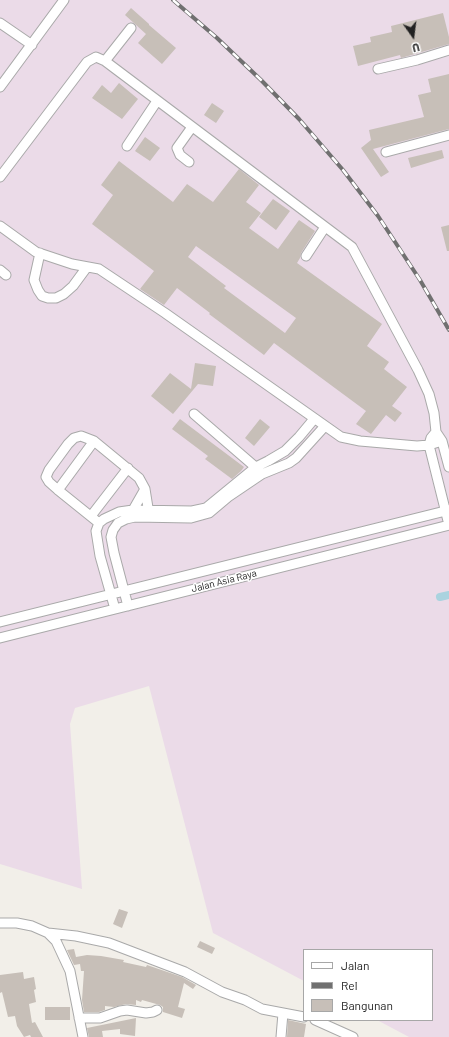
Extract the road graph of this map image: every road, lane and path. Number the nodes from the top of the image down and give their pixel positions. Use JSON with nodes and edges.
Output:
{"nodes":[{"id":1,"x":64,"y":0,"type":"edge"},
{"id":2,"x":0,"y":23,"type":"edge"},
{"id":3,"x":131,"y":28,"type":"dead end"},
{"id":4,"x":32,"y":45,"type":"junction"},
{"id":5,"x":449,"y":50,"type":"edge"},
{"id":6,"x":105,"y":61,"type":"junction"},
{"id":7,"x":378,"y":69,"type":"dead end"},
{"id":8,"x":0,"y":87,"type":"edge"},
{"id":9,"x":157,"y":101,"type":"junction"},
{"id":10,"x":192,"y":127,"type":"junction"},
{"id":11,"x":449,"y":135,"type":"edge"},
{"id":12,"x":127,"y":146,"type":"dead end"},
{"id":13,"x":386,"y":152,"type":"dead end"},
{"id":14,"x":189,"y":162,"type":"dead end"},
{"id":15,"x":0,"y":177,"type":"edge"},
{"id":16,"x":0,"y":226,"type":"edge"},
{"id":17,"x":325,"y":227,"type":"junction"},
{"id":18,"x":40,"y":253,"type":"junction"},
{"id":19,"x":306,"y":256,"type":"dead end"},
{"id":20,"x":87,"y":267,"type":"junction"},
{"id":21,"x":194,"y":414,"type":"dead end"},
{"id":22,"x":314,"y":419,"type":"junction"},
{"id":23,"x":325,"y":426,"type":"junction"},
{"id":24,"x":436,"y":432,"type":"junction"},
{"id":25,"x":94,"y":441,"type":"junction"},
{"id":26,"x":442,"y":441,"type":"junction"},
{"id":27,"x":429,"y":445,"type":"junction"},
{"id":28,"x":449,"y":467,"type":"edge"},
{"id":29,"x":128,"y":468,"type":"junction"},
{"id":30,"x":259,"y":470,"type":"junction"},
{"id":31,"x":145,"y":489,"type":"junction"},
{"id":32,"x":58,"y":490,"type":"junction"},
{"id":33,"x":447,"y":511,"type":"edge"},
{"id":34,"x":149,"y":513,"type":"junction"},
{"id":35,"x":133,"y":514,"type":"junction"},
{"id":36,"x":91,"y":516,"type":"junction"},
{"id":37,"x":99,"y":523,"type":"junction"},
{"id":38,"x":449,"y":525,"type":"edge"},
{"id":39,"x":348,"y":536,"type":"junction"},
{"id":40,"x":352,"y":549,"type":"junction"},
{"id":41,"x":124,"y":591,"type":"junction"},
{"id":42,"x":110,"y":594,"type":"junction"},
{"id":43,"x":128,"y":606,"type":"junction"},
{"id":44,"x":114,"y":609,"type":"junction"},
{"id":45,"x":0,"y":622,"type":"edge"},
{"id":46,"x":0,"y":638,"type":"edge"},
{"id":47,"x":0,"y":923,"type":"edge"},
{"id":48,"x":48,"y":933,"type":"junction"},
{"id":49,"x":157,"y":1010,"type":"dead end"},
{"id":50,"x":283,"y":1013,"type":"junction"},
{"id":51,"x":303,"y":1017,"type":"edge"},
{"id":52,"x":79,"y":1018,"type":"junction"},
{"id":53,"x":317,"y":1021,"type":"edge"},
{"id":54,"x":83,"y":1037,"type":"edge"},
{"id":55,"x":281,"y":1037,"type":"edge"},
{"id":56,"x":353,"y":1037,"type":"edge"}],
"edges":[{"from":1,"to":4,"type":"street"},
{"from":2,"to":4,"type":"street"},
{"from":3,"to":6,"type":"street"},
{"from":4,"to":8,"type":"street"},
{"from":5,"to":7,"type":"street"},
{"from":6,"to":9,"type":"street"},
{"from":6,"to":15,"type":"street"},
{"from":9,"to":10,"type":"street"},
{"from":9,"to":12,"type":"street"},
{"from":10,"to":14,"type":"street"},
{"from":10,"to":17,"type":"street"},
{"from":11,"to":13,"type":"street"},
{"from":16,"to":18,"type":"street"},
{"from":17,"to":19,"type":"street"},
{"from":17,"to":24,"type":"street"},
{"from":18,"to":20,"type":"street"},
{"from":18,"to":20,"type":"street"},
{"from":20,"to":22,"type":"street"},
{"from":21,"to":30,"type":"street"},
{"from":22,"to":23,"type":"street"},
{"from":22,"to":30,"type":"street"},
{"from":23,"to":27,"type":"street"},
{"from":23,"to":30,"type":"street"},
{"from":24,"to":26,"type":"street"},
{"from":24,"to":27,"type":"street"},
{"from":25,"to":29,"type":"street"},
{"from":25,"to":32,"type":"street"},
{"from":25,"to":32,"type":"street"},
{"from":26,"to":27,"type":"street"},
{"from":26,"to":28,"type":"street"},
{"from":27,"to":33,"type":"street"},
{"from":29,"to":31,"type":"street"},
{"from":29,"to":36,"type":"street"},
{"from":30,"to":34,"type":"street"},
{"from":31,"to":34,"type":"street"},
{"from":31,"to":35,"type":"street"},
{"from":32,"to":36,"type":"street"},
{"from":33,"to":38,"type":"street"},
{"from":33,"to":39,"type":"street","name":"Jalan Asia Raya"},
{"from":34,"to":35,"type":"street"},
{"from":35,"to":37,"type":"street"},
{"from":35,"to":41,"type":"street"},
{"from":36,"to":37,"type":"street"},
{"from":37,"to":42,"type":"street"},
{"from":38,"to":40,"type":"street","name":"Jalan Asia Raya"},
{"from":39,"to":40,"type":"street"},
{"from":39,"to":41,"type":"street","name":"Jalan Asia Raya"},
{"from":40,"to":43,"type":"street","name":"Jalan Asia Raya"},
{"from":41,"to":42,"type":"street","name":"Jalan Asia Raya"},
{"from":41,"to":43,"type":"street"},
{"from":42,"to":44,"type":"street"},
{"from":42,"to":45,"type":"street","name":"Jalan Asia Raya"},
{"from":43,"to":44,"type":"street","name":"Jalan Asia Raya"},
{"from":44,"to":46,"type":"street","name":"Jalan Asia Raya"},
{"from":47,"to":48,"type":"street"},
{"from":48,"to":50,"type":"street"},
{"from":48,"to":52,"type":"street"},
{"from":49,"to":52,"type":"street"},
{"from":50,"to":51,"type":"street"},
{"from":50,"to":55,"type":"street"},
{"from":52,"to":54,"type":"street"},
{"from":53,"to":56,"type":"street"}]}
